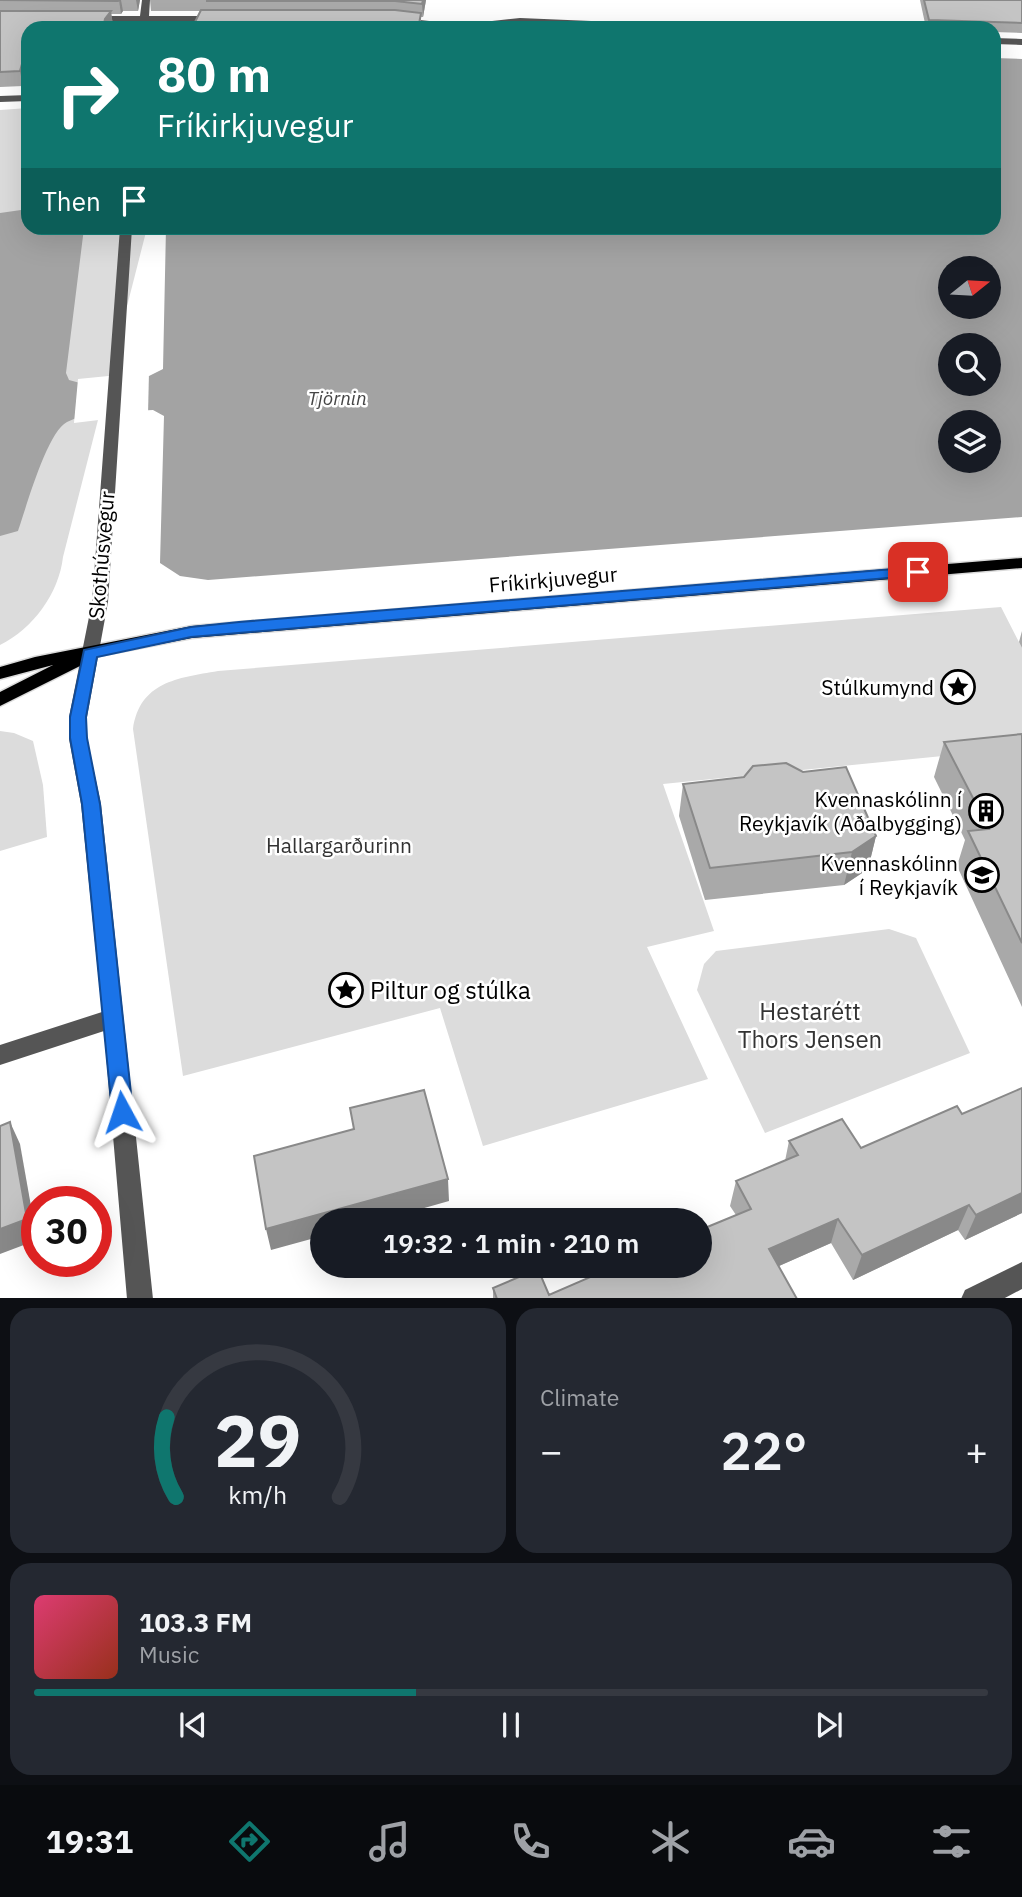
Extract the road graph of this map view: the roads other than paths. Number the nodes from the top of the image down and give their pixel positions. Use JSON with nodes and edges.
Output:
{"nodes":[{"id":1,"x":146,"y":0,"type":"edge"},
{"id":2,"x":76,"y":19,"type":"edge"},
{"id":3,"x":234,"y":19,"type":"edge"},
{"id":4,"x":383,"y":20,"type":"edge"},
{"id":5,"x":103,"y":21,"type":"edge"},
{"id":6,"x":143,"y":21,"type":"edge"},
{"id":7,"x":198,"y":21,"type":"edge"},
{"id":8,"x":394,"y":21,"type":"edge"},
{"id":9,"x":1001,"y":41,"type":"edge"},
{"id":10,"x":1022,"y":42,"type":"edge"},
{"id":11,"x":21,"y":98,"type":"edge"},
{"id":12,"x":0,"y":99,"type":"edge"},
{"id":13,"x":126,"y":235,"type":"edge"},
{"id":14,"x":1022,"y":563,"type":"edge"},
{"id":15,"x":89,"y":653,"type":"junction"},
{"id":16,"x":0,"y":673,"type":"edge"},
{"id":17,"x":0,"y":701,"type":"edge"},
{"id":18,"x":114,"y":1017,"type":"junction"},
{"id":19,"x":0,"y":1055,"type":"edge"},
{"id":20,"x":1022,"y":1275,"type":"edge"},
{"id":21,"x":140,"y":1298,"type":"edge"},
{"id":22,"x":974,"y":1298,"type":"edge"}],
"edges":[{"from":1,"to":6,"type":"street"},
{"from":2,"to":5,"type":"street"},
{"from":3,"to":7,"type":"street"},
{"from":4,"to":8,"type":"street"},
{"from":9,"to":10,"type":"street"},
{"from":11,"to":12,"type":"street"},
{"from":13,"to":15,"type":"street","name":"Skothúsvegur"},
{"from":14,"to":15,"type":"main road","name":"Fríkirkjuvegur"},
{"from":15,"to":16,"type":"main road","name":"Fríkirkjuvegur"},
{"from":15,"to":17,"type":"main road"},
{"from":15,"to":18,"type":"street","name":"Skothúsvegur"},
{"from":18,"to":19,"type":"street"},
{"from":18,"to":21,"type":"street","name":"Skothúsvegur"},
{"from":20,"to":22,"type":"street"}]}
